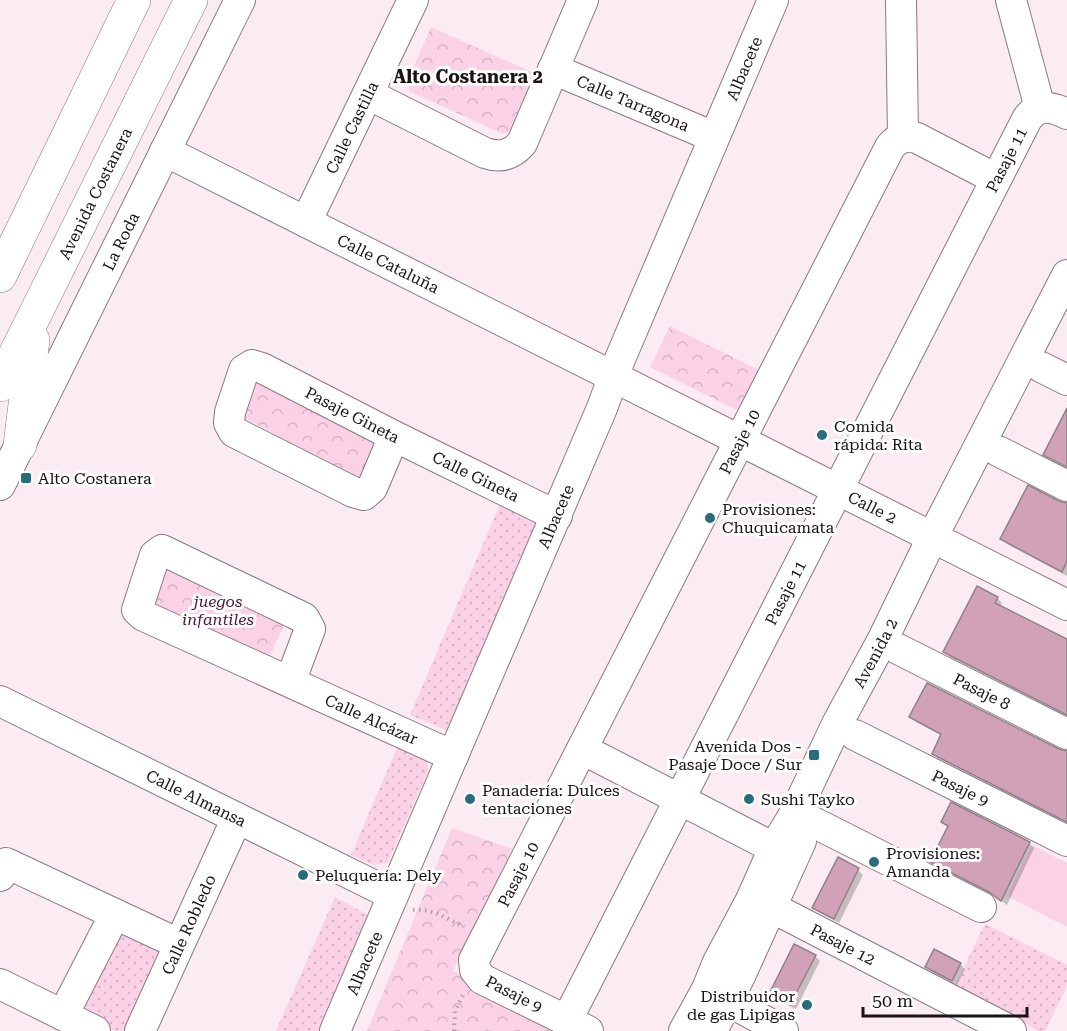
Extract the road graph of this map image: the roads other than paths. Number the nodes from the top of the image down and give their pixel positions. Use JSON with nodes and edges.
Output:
{"nodes":[{"id":1,"x":134,"y":0,"type":"edge"},
{"id":2,"x":191,"y":0,"type":"edge"},
{"id":3,"x":240,"y":0,"type":"edge"},
{"id":4,"x":413,"y":0,"type":"edge"},
{"id":5,"x":583,"y":0,"type":"edge"},
{"id":6,"x":773,"y":0,"type":"edge"},
{"id":7,"x":901,"y":0,"type":"edge"},
{"id":8,"x":1011,"y":0,"type":"edge"},
{"id":9,"x":554,"y":69,"type":"junction"},
{"id":10,"x":368,"y":94,"type":"junction"},
{"id":11,"x":1053,"y":111,"type":"edge"},
{"id":12,"x":714,"y":137,"type":"junction"},
{"id":13,"x":903,"y":137,"type":"junction"},
{"id":14,"x":165,"y":151,"type":"junction"},
{"id":15,"x":996,"y":180,"type":"junction"},
{"id":16,"x":306,"y":222,"type":"junction"},
{"id":17,"x":1067,"y":275,"type":"edge"},
{"id":18,"x":0,"y":276,"type":"edge"},
{"id":19,"x":37,"y":310,"type":"junction"},
{"id":20,"x":1067,"y":315,"type":"edge"},
{"id":21,"x":1041,"y":367,"type":"junction"},
{"id":22,"x":614,"y":376,"type":"junction"},
{"id":23,"x":1067,"y":380,"type":"edge"},
{"id":24,"x":0,"y":386,"type":"edge"},
{"id":25,"x":394,"y":436,"type":"junction"},
{"id":26,"x":741,"y":440,"type":"junction"},
{"id":27,"x":20,"y":445,"type":"junction"},
{"id":28,"x":998,"y":452,"type":"junction"},
{"id":29,"x":0,"y":485,"type":"edge"},
{"id":30,"x":1067,"y":486,"type":"edge"},
{"id":31,"x":838,"y":489,"type":"junction"},
{"id":32,"x":557,"y":516,"type":"junction"},
{"id":33,"x":942,"y":541,"type":"junction"},
{"id":34,"x":1067,"y":605,"type":"edge"},
{"id":35,"x":898,"y":649,"type":"junction"},
{"id":36,"x":290,"y":682,"type":"junction"},
{"id":37,"x":0,"y":701,"type":"edge"},
{"id":38,"x":1067,"y":734,"type":"edge"},
{"id":39,"x":855,"y":735,"type":"junction"},
{"id":40,"x":582,"y":749,"type":"junction"},
{"id":41,"x":453,"y":756,"type":"junction"},
{"id":42,"x":680,"y":800,"type":"junction"},
{"id":43,"x":237,"y":818,"type":"junction"},
{"id":44,"x":812,"y":821,"type":"junction"},
{"id":45,"x":1067,"y":841,"type":"edge"},
{"id":46,"x":774,"y":848,"type":"junction"},
{"id":47,"x":0,"y":876,"type":"edge"},
{"id":48,"x":391,"y":900,"type":"junction"},
{"id":49,"x":771,"y":907,"type":"junction"},
{"id":50,"x":981,"y":907,"type":"dead end"},
{"id":51,"x":115,"y":915,"type":"junction"},
{"id":52,"x":179,"y":944,"type":"junction"},
{"id":53,"x":475,"y":970,"type":"joint"},
{"id":54,"x":0,"y":984,"type":"edge"},
{"id":55,"x":717,"y":995,"type":"junction"},
{"id":56,"x":63,"y":1015,"type":"junction"},
{"id":57,"x":578,"y":1026,"type":"edge"},
{"id":58,"x":95,"y":1031,"type":"edge"},
{"id":59,"x":140,"y":1031,"type":"edge"},
{"id":60,"x":335,"y":1031,"type":"edge"},
{"id":61,"x":684,"y":1031,"type":"edge"},
{"id":62,"x":712,"y":1031,"type":"edge"},
{"id":63,"x":783,"y":1031,"type":"edge"},
{"id":64,"x":1011,"y":1031,"type":"edge"}],
"edges":[{"from":1,"to":18,"type":"main road"},
{"from":2,"to":19,"type":"main road","name":"Avenida Costanera"},
{"from":3,"to":14,"type":"street","name":"La Roda"},
{"from":4,"to":10,"type":"street","name":"Calle Castilla"},
{"from":5,"to":9,"type":"street"},
{"from":6,"to":12,"type":"street","name":"Albacete"},
{"from":7,"to":13,"type":"street"},
{"from":8,"to":11,"type":"street","name":"Pasaje 11"},
{"from":9,"to":10,"type":"street"},
{"from":9,"to":12,"type":"street","name":"Calle Tarragona"},
{"from":10,"to":16,"type":"street","name":"Calle Castilla"},
{"from":11,"to":15,"type":"street","name":"Pasaje 11"},
{"from":12,"to":22,"type":"street","name":"Albacete"},
{"from":13,"to":15,"type":"street"},
{"from":13,"to":26,"type":"street","name":"Pasaje 10"},
{"from":14,"to":16,"type":"street","name":"Calle Cataluña"},
{"from":14,"to":27,"type":"street","name":"La Roda"},
{"from":15,"to":31,"type":"street","name":"Pasaje 11"},
{"from":16,"to":22,"type":"street","name":"Calle Cataluña"},
{"from":17,"to":33,"type":"street","name":"Avenida 2"},
{"from":19,"to":24,"type":"main road","name":"Avenida Costanera"},
{"from":19,"to":27,"type":"main road"},
{"from":20,"to":21,"type":"street","name":"Avenida 2"},
{"from":21,"to":23,"type":"street"},
{"from":21,"to":28,"type":"street","name":"Avenida 2"},
{"from":22,"to":26,"type":"street","name":"Calle 2"},
{"from":22,"to":32,"type":"street","name":"Albacete"},
{"from":25,"to":25,"type":"street","name":"Pasaje Gineta"},
{"from":25,"to":32,"type":"street","name":"Calle Gineta"},
{"from":26,"to":31,"type":"street","name":"Calle 2"},
{"from":26,"to":40,"type":"street","name":"Pasaje 10"},
{"from":27,"to":29,"type":"street","name":"La Roda"},
{"from":28,"to":30,"type":"street"},
{"from":28,"to":33,"type":"street","name":"Avenida 2"},
{"from":31,"to":33,"type":"street","name":"Calle 2"},
{"from":31,"to":42,"type":"street","name":"Pasaje 11"},
{"from":32,"to":41,"type":"street","name":"Albacete"},
{"from":33,"to":34,"type":"street","name":"Calle 2"},
{"from":33,"to":35,"type":"street","name":"Avenida 2"},
{"from":33,"to":46,"type":"street","name":"Avenida 2"},
{"from":35,"to":38,"type":"street","name":"Pasaje 8"},
{"from":35,"to":39,"type":"street","name":"Avenida 2"},
{"from":36,"to":36,"type":"street","name":"Calle Alcázar"},
{"from":36,"to":41,"type":"street","name":"Calle Alcázar"},
{"from":37,"to":43,"type":"street","name":"Calle Almansa"},
{"from":39,"to":44,"type":"street","name":"Avenida 2"},
{"from":39,"to":45,"type":"street","name":"Pasaje 9"},
{"from":40,"to":42,"type":"street"},
{"from":40,"to":53,"type":"street","name":"Pasaje 10"},
{"from":41,"to":48,"type":"street","name":"Albacete"},
{"from":42,"to":46,"type":"street"},
{"from":42,"to":57,"type":"street","name":"Pasaje 11"},
{"from":43,"to":48,"type":"street","name":"Calle Almansa"},
{"from":43,"to":52,"type":"street","name":"Calle Robledo"},
{"from":44,"to":49,"type":"street","name":"Avenida 2"},
{"from":44,"to":50,"type":"street"},
{"from":46,"to":55,"type":"street","name":"Avenida 2"},
{"from":47,"to":51,"type":"street"},
{"from":48,"to":60,"type":"street","name":"Albacete"},
{"from":49,"to":55,"type":"street","name":"Avenida 2"},
{"from":49,"to":64,"type":"street","name":"Pasaje 12"},
{"from":51,"to":52,"type":"street"},
{"from":51,"to":56,"type":"street"},
{"from":52,"to":59,"type":"street","name":"Calle Robledo"},
{"from":53,"to":57,"type":"street","name":"Pasaje 9"},
{"from":54,"to":56,"type":"street"},
{"from":55,"to":61,"type":"street","name":"Avenida 2"},
{"from":55,"to":62,"type":"street","name":"Avenida 2"},
{"from":55,"to":63,"type":"street"},
{"from":56,"to":58,"type":"street"}]}
